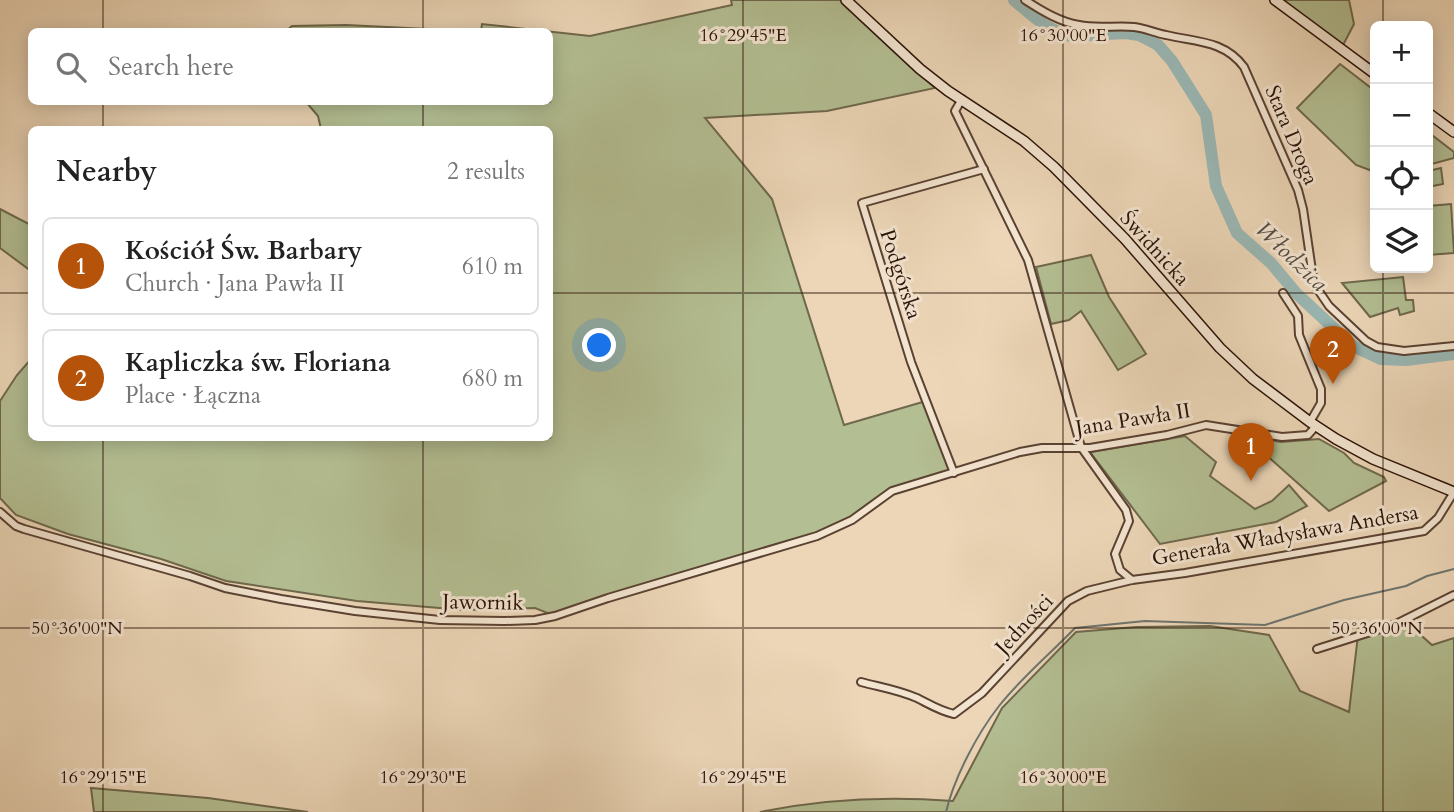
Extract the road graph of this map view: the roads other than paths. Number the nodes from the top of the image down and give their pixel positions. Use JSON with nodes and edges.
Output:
{"nodes":[{"id":1,"x":846,"y":0,"type":"edge"},
{"id":2,"x":1025,"y":0,"type":"edge"},
{"id":3,"x":1275,"y":0,"type":"edge"},
{"id":4,"x":1370,"y":70,"type":"edge"},
{"id":5,"x":962,"y":99,"type":"junction"},
{"id":6,"x":1433,"y":117,"type":"edge"},
{"id":7,"x":1454,"y":132,"type":"edge"},
{"id":8,"x":984,"y":169,"type":"junction"},
{"id":9,"x":1283,"y":293,"type":"dead end"},
{"id":10,"x":1454,"y":346,"type":"edge"},
{"id":11,"x":1313,"y":424,"type":"junction"},
{"id":12,"x":1081,"y":447,"type":"junction"},
{"id":13,"x":954,"y":473,"type":"junction"},
{"id":14,"x":1454,"y":492,"type":"edge"},
{"id":15,"x":0,"y":512,"type":"edge"},
{"id":16,"x":1132,"y":580,"type":"junction"},
{"id":17,"x":1454,"y":595,"type":"edge"},
{"id":18,"x":1317,"y":649,"type":"dead end"},
{"id":19,"x":861,"y":682,"type":"dead end"}],
"edges":[{"from":1,"to":5,"type":"street","name":"Świdnicka"},
{"from":2,"to":10,"type":"street","name":"Stara Droga"},
{"from":3,"to":4,"type":"street"},
{"from":5,"to":8,"type":"street","name":"Generała Władysława Andersa"},
{"from":5,"to":11,"type":"street","name":"Świdnicka"},
{"from":6,"to":7,"type":"street"},
{"from":8,"to":12,"type":"street","name":"Generała Władysława Andersa"},
{"from":8,"to":13,"type":"street","name":"Podgórska"},
{"from":9,"to":11,"type":"street"},
{"from":11,"to":12,"type":"street","name":"Jana Pawła II"},
{"from":11,"to":14,"type":"street","name":"Świdnicka"},
{"from":12,"to":13,"type":"street","name":"Jana Pawła II"},
{"from":12,"to":16,"type":"street","name":"Generała Władysława Andersa"},
{"from":13,"to":15,"type":"street","name":"Jawornik"},
{"from":14,"to":16,"type":"street","name":"Generała Władysława Andersa"},
{"from":16,"to":19,"type":"street","name":"Jedności"},
{"from":17,"to":18,"type":"street"}]}
